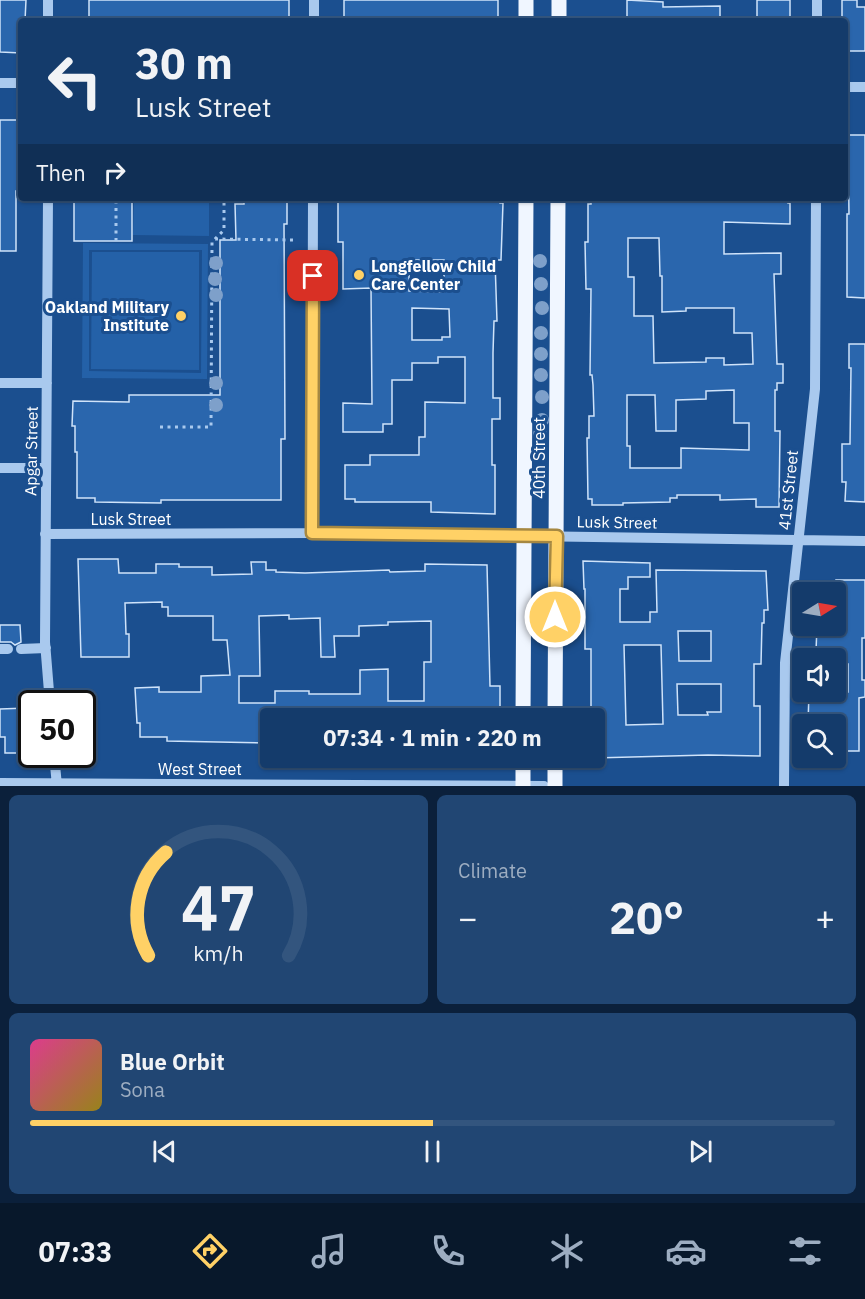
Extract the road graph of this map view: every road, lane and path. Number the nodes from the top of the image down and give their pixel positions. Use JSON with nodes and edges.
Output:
{"nodes":[{"id":1,"x":48,"y":0,"type":"edge"},
{"id":2,"x":314,"y":0,"type":"edge"},
{"id":3,"x":526,"y":0,"type":"edge"},
{"id":4,"x":559,"y":0,"type":"edge"},
{"id":5,"x":817,"y":0,"type":"edge"},
{"id":6,"x":48,"y":18,"type":"edge"},
{"id":7,"x":314,"y":18,"type":"edge"},
{"id":8,"x":526,"y":18,"type":"edge"},
{"id":9,"x":559,"y":18,"type":"edge"},
{"id":10,"x":817,"y":18,"type":"edge"},
{"id":11,"x":0,"y":83,"type":"edge"},
{"id":12,"x":18,"y":83,"type":"edge"},
{"id":13,"x":848,"y":87,"type":"edge"},
{"id":14,"x":865,"y":87,"type":"edge"},
{"id":15,"x":48,"y":201,"type":"edge"},
{"id":16,"x":116,"y":201,"type":"edge"},
{"id":17,"x":224,"y":201,"type":"edge"},
{"id":18,"x":313,"y":201,"type":"edge"},
{"id":19,"x":526,"y":201,"type":"edge"},
{"id":20,"x":558,"y":201,"type":"edge"},
{"id":21,"x":816,"y":201,"type":"edge"},
{"id":22,"x":215,"y":239,"type":"junction"},
{"id":23,"x":293,"y":240,"type":"dead end"},
{"id":24,"x":116,"y":241,"type":"dead end"},
{"id":25,"x":0,"y":383,"type":"edge"},
{"id":26,"x":47,"y":383,"type":"junction"},
{"id":27,"x":160,"y":427,"type":"dead end"},
{"id":28,"x":0,"y":468,"type":"edge"},
{"id":29,"x":46,"y":468,"type":"junction"},
{"id":30,"x":312,"y":533,"type":"junction"},
{"id":31,"x":45,"y":534,"type":"junction"},
{"id":32,"x":524,"y":536,"type":"junction"},
{"id":33,"x":557,"y":536,"type":"junction"},
{"id":34,"x":797,"y":539,"type":"junction"},
{"id":35,"x":865,"y":541,"type":"edge"},
{"id":36,"x":46,"y":648,"type":"junction"},
{"id":37,"x":21,"y":649,"type":"dead end"},
{"id":38,"x":49,"y":690,"type":"edge"},
{"id":39,"x":523,"y":708,"type":"edge"},
{"id":40,"x":555,"y":708,"type":"edge"},
{"id":41,"x":55,"y":768,"type":"edge"},
{"id":42,"x":523,"y":768,"type":"edge"},
{"id":43,"x":555,"y":768,"type":"edge"},
{"id":44,"x":0,"y":783,"type":"edge"},
{"id":45,"x":57,"y":785,"type":"edge"},
{"id":46,"x":157,"y":785,"type":"edge"},
{"id":47,"x":310,"y":785,"type":"edge"},
{"id":48,"x":523,"y":786,"type":"edge"},
{"id":49,"x":544,"y":786,"type":"edge"},
{"id":50,"x":555,"y":786,"type":"edge"},
{"id":51,"x":784,"y":786,"type":"edge"}],
"edges":[{"from":1,"to":6,"type":"street"},
{"from":2,"to":7,"type":"street"},
{"from":3,"to":8,"type":"main road"},
{"from":4,"to":9,"type":"main road"},
{"from":5,"to":10,"type":"street"},
{"from":11,"to":12,"type":"street"},
{"from":13,"to":14,"type":"street"},
{"from":15,"to":26,"type":"street","name":"Apgar Street"},
{"from":16,"to":24,"type":"path"},
{"from":17,"to":22,"type":"path"},
{"from":18,"to":30,"type":"street"},
{"from":19,"to":32,"type":"main road","name":"40th Street"},
{"from":20,"to":33,"type":"main road","name":"40th Street"},
{"from":21,"to":34,"type":"street","name":"41st Street"},
{"from":22,"to":23,"type":"path"},
{"from":22,"to":27,"type":"path"},
{"from":25,"to":26,"type":"street"},
{"from":26,"to":29,"type":"street","name":"Apgar Street"},
{"from":28,"to":29,"type":"street"},
{"from":29,"to":31,"type":"street","name":"Apgar Street"},
{"from":30,"to":31,"type":"street","name":"Lusk Street"},
{"from":30,"to":32,"type":"street","name":"Lusk Street"},
{"from":31,"to":36,"type":"street","name":"Apgar Street"},
{"from":32,"to":33,"type":"street","name":"Lusk Street"},
{"from":32,"to":39,"type":"main road","name":"40th Street"},
{"from":33,"to":34,"type":"street","name":"Lusk Street"},
{"from":33,"to":40,"type":"main road","name":"40th Street"},
{"from":34,"to":35,"type":"street","name":"Lusk Street"},
{"from":34,"to":51,"type":"street","name":"41st Street"},
{"from":36,"to":37,"type":"street"},
{"from":36,"to":38,"type":"street","name":"Apgar Street"},
{"from":41,"to":45,"type":"street"},
{"from":42,"to":48,"type":"main road"},
{"from":43,"to":50,"type":"main road"},
{"from":44,"to":45,"type":"street","name":"West Street"},
{"from":45,"to":46,"type":"street","name":"West Street"},
{"from":46,"to":47,"type":"street","name":"West Street"},
{"from":47,"to":48,"type":"street","name":"West Street"},
{"from":48,"to":49,"type":"street","name":"West Street"}]}
